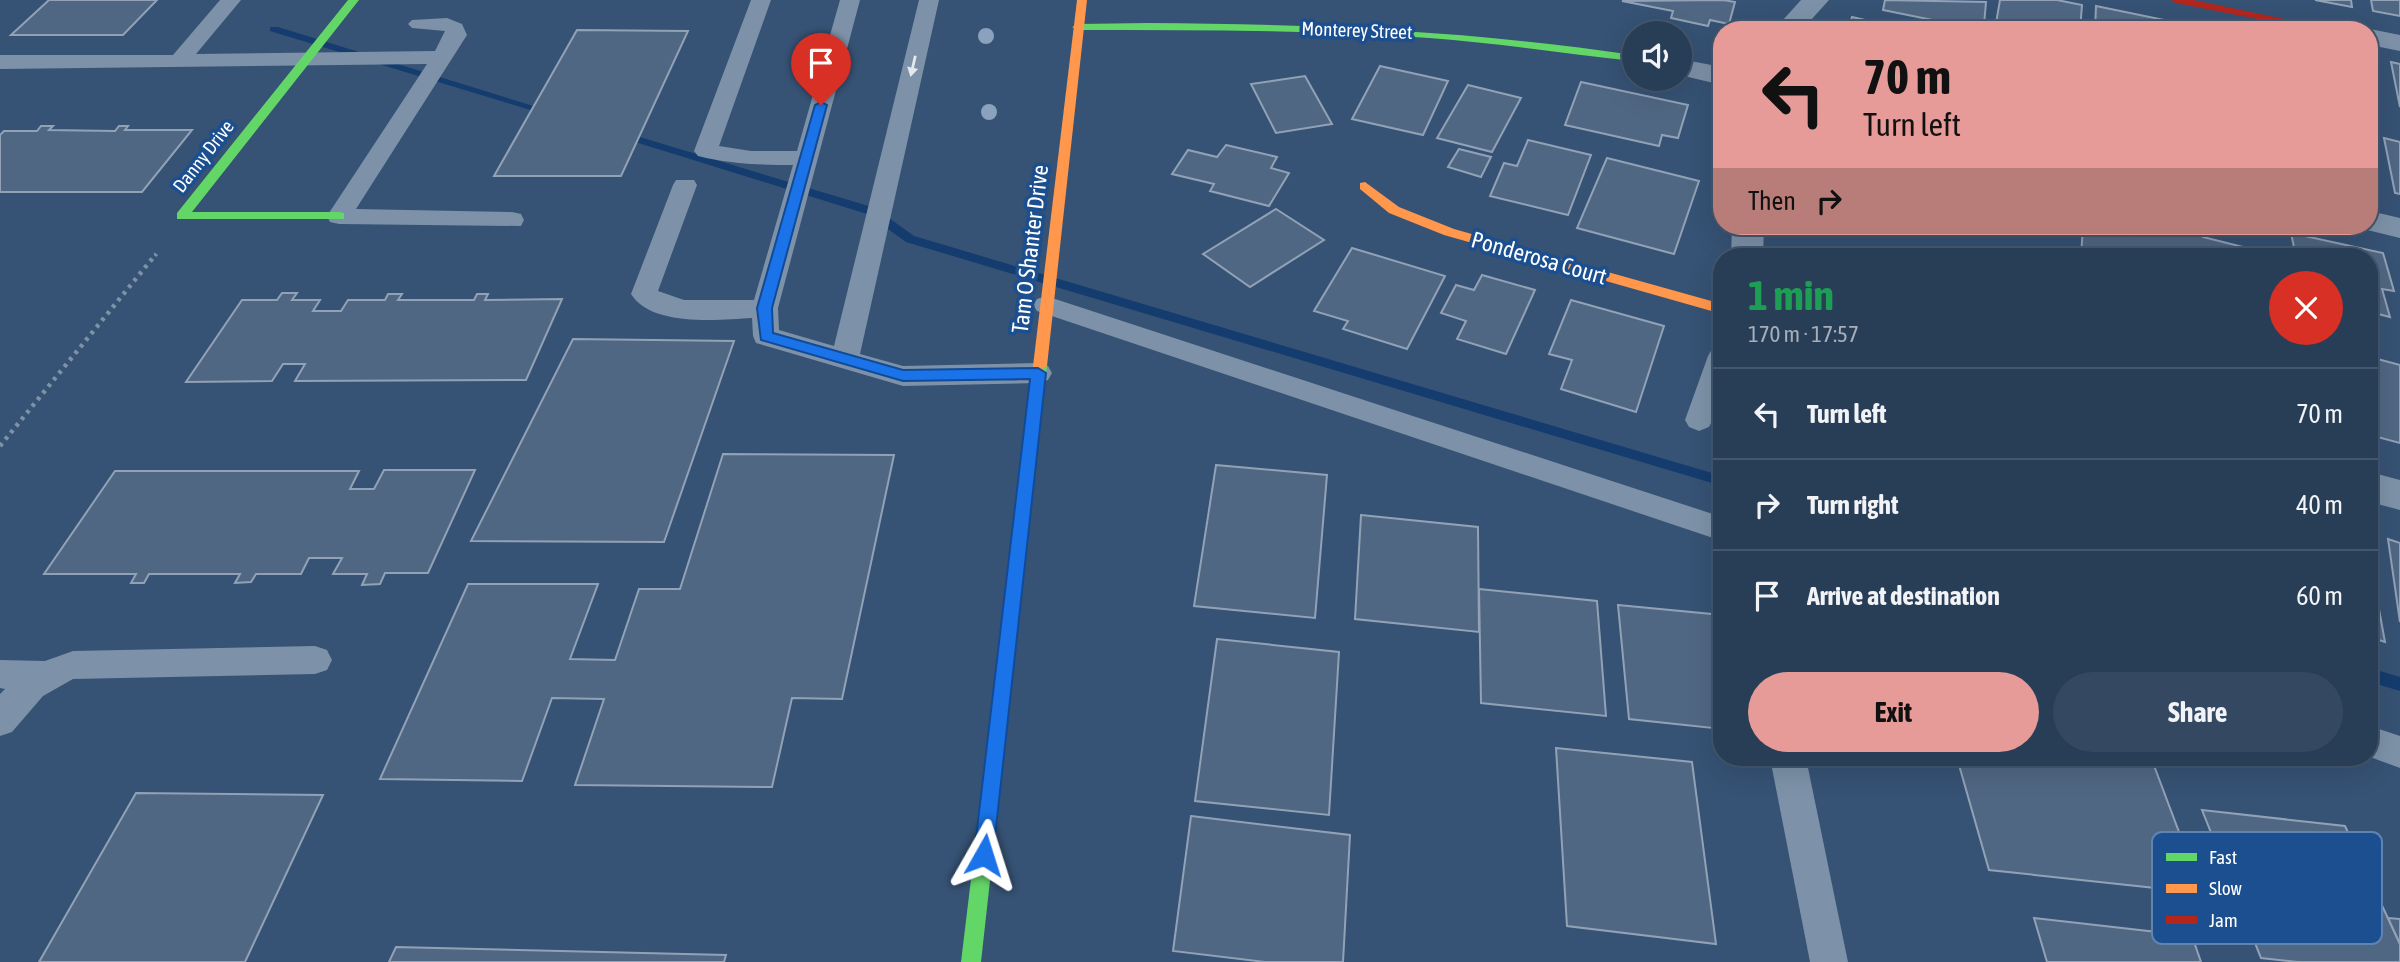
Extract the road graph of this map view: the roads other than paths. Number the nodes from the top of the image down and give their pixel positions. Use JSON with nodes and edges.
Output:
{"nodes":[{"id":1,"x":231,"y":0,"type":"edge"},
{"id":2,"x":354,"y":0,"type":"edge"},
{"id":3,"x":761,"y":0,"type":"edge"},
{"id":4,"x":850,"y":0,"type":"edge"},
{"id":5,"x":929,"y":0,"type":"edge"},
{"id":6,"x":1082,"y":0,"type":"edge"},
{"id":7,"x":1816,"y":0,"type":"edge"},
{"id":8,"x":2176,"y":0,"type":"edge"},
{"id":9,"x":1796,"y":21,"type":"edge"},
{"id":10,"x":2285,"y":21,"type":"edge"},
{"id":11,"x":419,"y":23,"type":"dead end"},
{"id":12,"x":1078,"y":27,"type":"junction"},
{"id":13,"x":2378,"y":39,"type":"edge"},
{"id":14,"x":2400,"y":43,"type":"edge"},
{"id":15,"x":1622,"y":56,"type":"edge"},
{"id":16,"x":442,"y":57,"type":"junction"},
{"id":17,"x":307,"y":58,"type":"junction"},
{"id":18,"x":179,"y":61,"type":"junction"},
{"id":19,"x":0,"y":62,"type":"edge"},
{"id":20,"x":1692,"y":70,"type":"edge"},
{"id":21,"x":1713,"y":74,"type":"edge"},
{"id":22,"x":806,"y":158,"type":"junction"},
{"id":23,"x":685,"y":185,"type":"dead end"},
{"id":24,"x":1365,"y":186,"type":"dead end"},
{"id":25,"x":340,"y":216,"type":"junction"},
{"id":26,"x":512,"y":220,"type":"dead end"},
{"id":27,"x":2378,"y":223,"type":"edge"},
{"id":28,"x":2400,"y":228,"type":"edge"},
{"id":29,"x":1046,"y":305,"type":"junction"},
{"id":30,"x":1713,"y":306,"type":"edge"},
{"id":31,"x":765,"y":308,"type":"junction"},
{"id":32,"x":845,"y":359,"type":"junction"},
{"id":33,"x":1038,"y":373,"type":"junction"},
{"id":34,"x":1713,"y":381,"type":"edge"},
{"id":35,"x":1699,"y":420,"type":"dead end"},
{"id":36,"x":2378,"y":489,"type":"edge"},
{"id":37,"x":2400,"y":495,"type":"edge"},
{"id":38,"x":1713,"y":526,"type":"edge"},
{"id":39,"x":315,"y":660,"type":"dead end"},
{"id":40,"x":0,"y":674,"type":"edge"},
{"id":41,"x":43,"y":675,"type":"junction"},
{"id":42,"x":0,"y":721,"type":"edge"},
{"id":43,"x":2378,"y":745,"type":"edge"},
{"id":44,"x":2400,"y":752,"type":"edge"},
{"id":45,"x":1790,"y":766,"type":"edge"},
{"id":46,"x":971,"y":962,"type":"edge"},
{"id":47,"x":1829,"y":962,"type":"edge"}],
"edges":[{"from":1,"to":18,"type":"lane"},
{"from":2,"to":17,"type":"street","name":"Danny Drive"},
{"from":3,"to":22,"type":"lane"},
{"from":4,"to":22,"type":"lane"},
{"from":5,"to":32,"type":"lane","one_way":true},
{"from":6,"to":12,"type":"street","name":"Tam O Shanter Drive"},
{"from":7,"to":9,"type":"street"},
{"from":8,"to":10,"type":"street"},
{"from":11,"to":16,"type":"lane"},
{"from":12,"to":15,"type":"street","name":"Monterey Street"},
{"from":12,"to":29,"type":"street","name":"Tam O Shanter Drive"},
{"from":13,"to":14,"type":"street"},
{"from":16,"to":17,"type":"lane"},
{"from":16,"to":25,"type":"lane"},
{"from":17,"to":18,"type":"lane"},
{"from":17,"to":25,"type":"street","name":"Danny Drive"},
{"from":18,"to":19,"type":"lane"},
{"from":20,"to":21,"type":"street"},
{"from":22,"to":31,"type":"lane"},
{"from":23,"to":31,"type":"lane"},
{"from":24,"to":30,"type":"street","name":"Ponderosa Court"},
{"from":25,"to":26,"type":"lane"},
{"from":27,"to":28,"type":"street"},
{"from":29,"to":33,"type":"street","name":"Tam O Shanter Drive"},
{"from":29,"to":38,"type":"lane"},
{"from":31,"to":32,"type":"lane"},
{"from":32,"to":33,"type":"lane"},
{"from":33,"to":46,"type":"street","name":"Tam O Shanter Drive"},
{"from":34,"to":35,"type":"lane"},
{"from":36,"to":37,"type":"street"},
{"from":39,"to":41,"type":"lane"},
{"from":40,"to":41,"type":"lane"},
{"from":41,"to":42,"type":"lane"},
{"from":43,"to":44,"type":"lane"},
{"from":45,"to":47,"type":"lane"}]}
